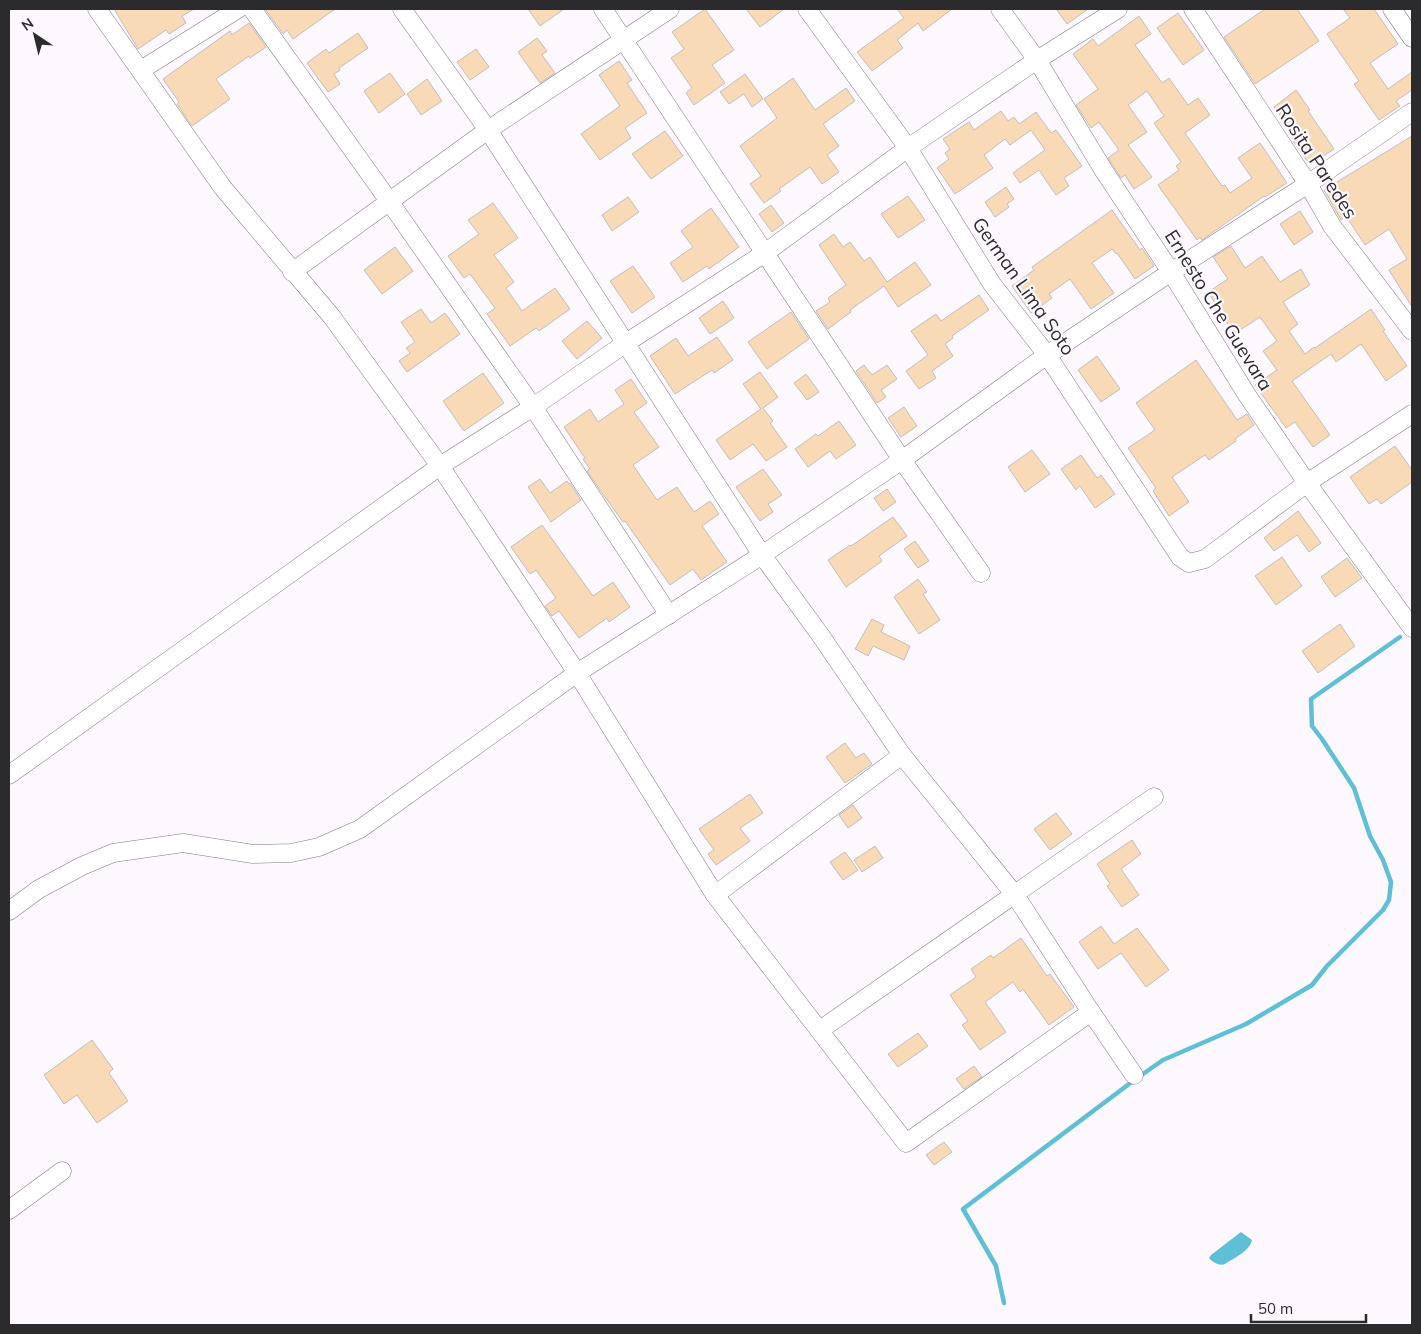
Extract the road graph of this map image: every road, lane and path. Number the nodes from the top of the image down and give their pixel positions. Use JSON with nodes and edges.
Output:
{"nodes":[{"id":1,"x":96,"y":9,"type":"edge"},
{"id":2,"x":238,"y":9,"type":"edge"},
{"id":3,"x":252,"y":9,"type":"edge"},
{"id":4,"x":402,"y":9,"type":"edge"},
{"id":5,"x":603,"y":9,"type":"edge"},
{"id":6,"x":670,"y":9,"type":"edge"},
{"id":7,"x":807,"y":9,"type":"edge"},
{"id":8,"x":1000,"y":9,"type":"edge"},
{"id":9,"x":1118,"y":9,"type":"edge"},
{"id":10,"x":1193,"y":9,"type":"edge"},
{"id":11,"x":1392,"y":9,"type":"edge"},
{"id":12,"x":1412,"y":38,"type":"edge"},
{"id":13,"x":624,"y":39,"type":"junction"},
{"id":14,"x":1038,"y":60,"type":"junction"},
{"id":15,"x":141,"y":70,"type":"junction"},
{"id":16,"x":1412,"y":112,"type":"edge"},
{"id":17,"x":488,"y":130,"type":"junction"},
{"id":18,"x":908,"y":148,"type":"junction"},
{"id":19,"x":1308,"y":184,"type":"junction"},
{"id":20,"x":389,"y":200,"type":"junction"},
{"id":21,"x":765,"y":253,"type":"junction"},
{"id":22,"x":292,"y":272,"type":"junction"},
{"id":23,"x":1171,"y":272,"type":"junction"},
{"id":24,"x":1412,"y":332,"type":"edge"},
{"id":25,"x":626,"y":343,"type":"junction"},
{"id":26,"x":1047,"y":355,"type":"junction"},
{"id":27,"x":533,"y":408,"type":"junction"},
{"id":28,"x":1412,"y":414,"type":"edge"},
{"id":29,"x":902,"y":460,"type":"junction"},
{"id":30,"x":440,"y":466,"type":"junction"},
{"id":31,"x":1308,"y":483,"type":"junction"},
{"id":32,"x":762,"y":555,"type":"junction"},
{"id":33,"x":980,"y":573,"type":"dead end"},
{"id":34,"x":669,"y":615,"type":"junction"},
{"id":35,"x":1412,"y":628,"type":"edge"},
{"id":36,"x":577,"y":673,"type":"junction"},
{"id":37,"x":902,"y":755,"type":"junction"},
{"id":38,"x":9,"y":775,"type":"edge"},
{"id":39,"x":1154,"y":797,"type":"dead end"},
{"id":40,"x":1015,"y":895,"type":"junction"},
{"id":41,"x":715,"y":896,"type":"junction"},
{"id":42,"x":9,"y":911,"type":"edge"},
{"id":43,"x":1091,"y":1012,"type":"junction"},
{"id":44,"x":820,"y":1030,"type":"junction"},
{"id":45,"x":1134,"y":1075,"type":"dead end"},
{"id":46,"x":62,"y":1171,"type":"dead end"},
{"id":47,"x":9,"y":1210,"type":"edge"}],
"edges":[{"from":1,"to":15,"type":"street"},
{"from":2,"to":15,"type":"street"},
{"from":3,"to":20,"type":"street"},
{"from":4,"to":17,"type":"street"},
{"from":5,"to":13,"type":"street"},
{"from":6,"to":13,"type":"street"},
{"from":7,"to":18,"type":"street","name":"German Lima Soto"},
{"from":8,"to":14,"type":"street","name":"Ernesto Che Guevara"},
{"from":9,"to":14,"type":"street"},
{"from":10,"to":19,"type":"street","name":"Rosita Paredes"},
{"from":11,"to":12,"type":"street"},
{"from":13,"to":17,"type":"street"},
{"from":13,"to":21,"type":"street"},
{"from":14,"to":18,"type":"street"},
{"from":14,"to":23,"type":"street","name":"Ernesto Che Guevara"},
{"from":15,"to":22,"type":"street"},
{"from":16,"to":19,"type":"street"},
{"from":17,"to":20,"type":"street"},
{"from":17,"to":25,"type":"street"},
{"from":18,"to":21,"type":"street"},
{"from":18,"to":26,"type":"street","name":"German Lima Soto"},
{"from":19,"to":23,"type":"street"},
{"from":19,"to":24,"type":"street","name":"Rosita Paredes"},
{"from":20,"to":22,"type":"street"},
{"from":20,"to":27,"type":"street"},
{"from":21,"to":25,"type":"street"},
{"from":21,"to":29,"type":"street"},
{"from":22,"to":30,"type":"street"},
{"from":23,"to":26,"type":"street"},
{"from":23,"to":31,"type":"street","name":"Ernesto Che Guevara"},
{"from":25,"to":27,"type":"street"},
{"from":25,"to":32,"type":"street"},
{"from":26,"to":29,"type":"street"},
{"from":26,"to":31,"type":"street","name":"German Lima Soto"},
{"from":27,"to":30,"type":"street"},
{"from":27,"to":34,"type":"street"},
{"from":28,"to":31,"type":"street"},
{"from":29,"to":32,"type":"street"},
{"from":29,"to":33,"type":"street"},
{"from":30,"to":36,"type":"street"},
{"from":30,"to":38,"type":"street"},
{"from":31,"to":35,"type":"street","name":"Ernesto Che Guevara"},
{"from":32,"to":34,"type":"street"},
{"from":32,"to":37,"type":"street"},
{"from":34,"to":36,"type":"street"},
{"from":36,"to":41,"type":"street"},
{"from":36,"to":42,"type":"street"},
{"from":37,"to":40,"type":"street"},
{"from":37,"to":41,"type":"street"},
{"from":39,"to":40,"type":"street"},
{"from":40,"to":43,"type":"street"},
{"from":40,"to":44,"type":"street"},
{"from":41,"to":44,"type":"street"},
{"from":43,"to":44,"type":"street"},
{"from":43,"to":45,"type":"street"},
{"from":46,"to":47,"type":"street"}]}
